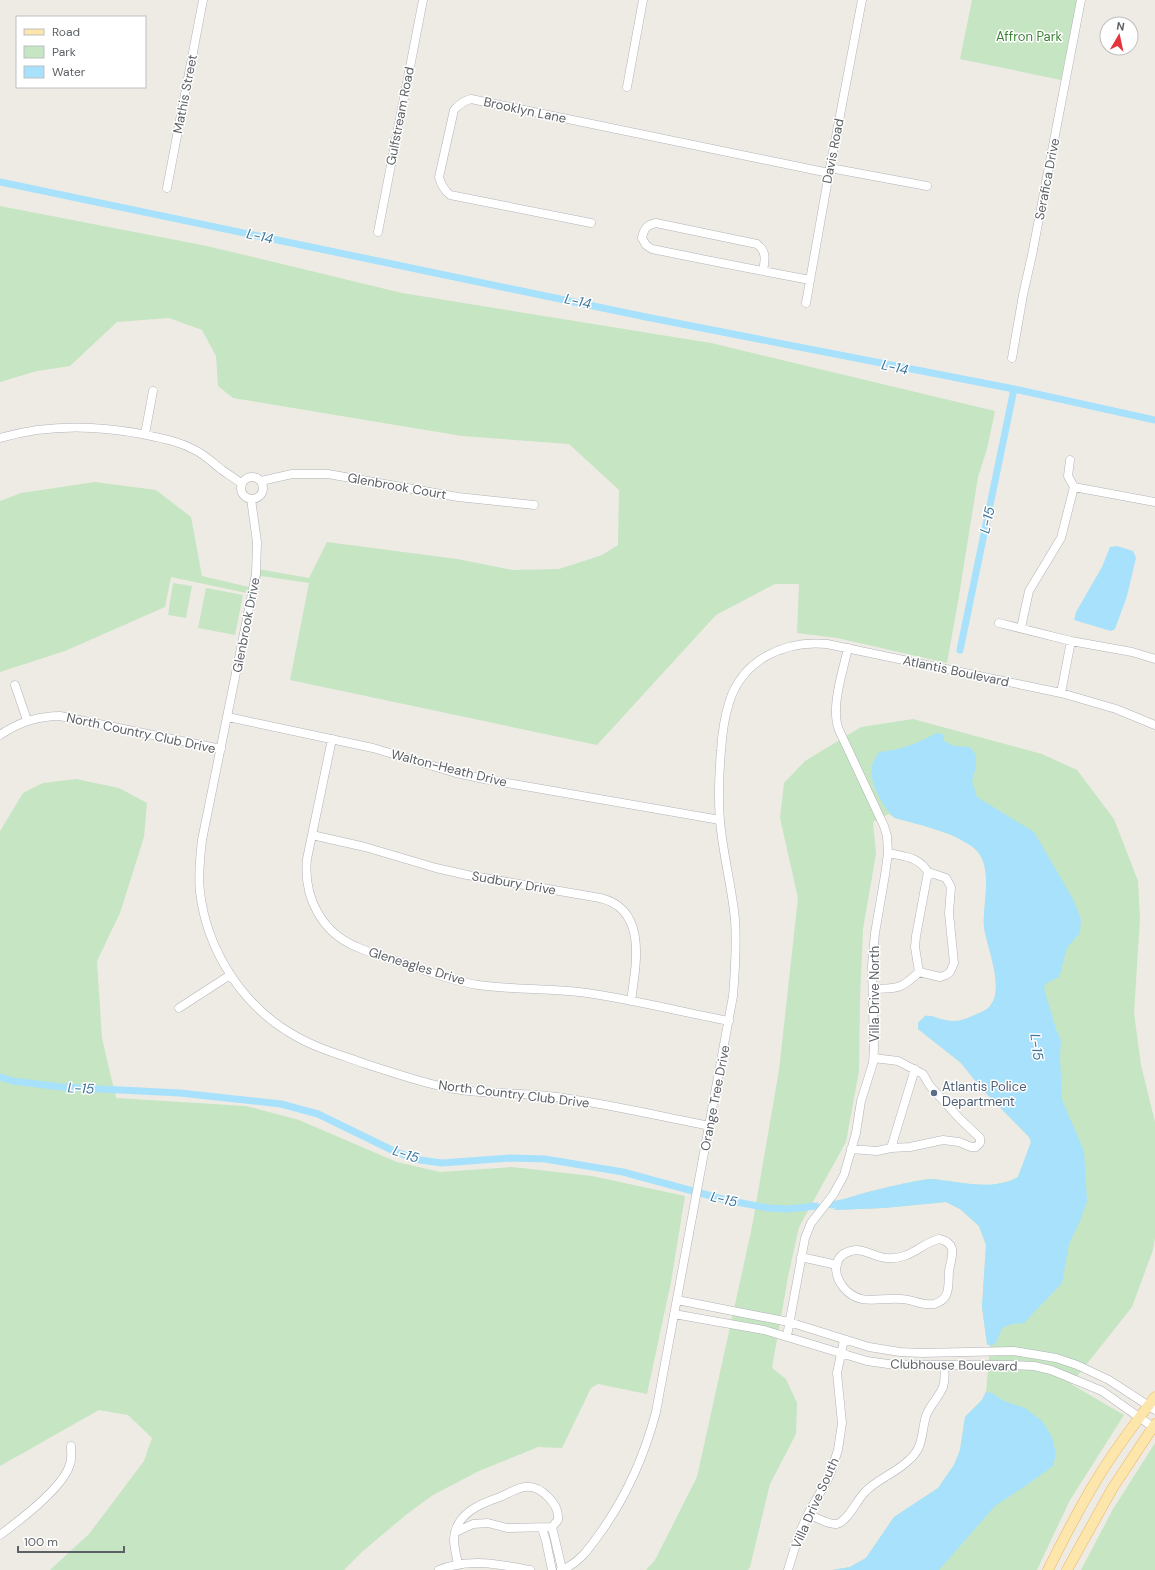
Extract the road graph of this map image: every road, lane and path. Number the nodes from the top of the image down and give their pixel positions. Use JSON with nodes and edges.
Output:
{"nodes":[{"id":1,"x":203,"y":0,"type":"edge"},
{"id":2,"x":423,"y":0,"type":"edge"},
{"id":3,"x":643,"y":0,"type":"edge"},
{"id":4,"x":862,"y":0,"type":"edge"},
{"id":5,"x":1081,"y":0,"type":"edge"},
{"id":6,"x":627,"y":87,"type":"dead end"},
{"id":7,"x":829,"y":171,"type":"junction"},
{"id":8,"x":927,"y":186,"type":"dead end"},
{"id":9,"x":167,"y":188,"type":"dead end"},
{"id":10,"x":591,"y":223,"type":"dead end"},
{"id":11,"x":378,"y":232,"type":"dead end"},
{"id":12,"x":763,"y":271,"type":"junction"},
{"id":13,"x":810,"y":280,"type":"junction"},
{"id":14,"x":806,"y":303,"type":"dead end"},
{"id":15,"x":1012,"y":358,"type":"dead end"},
{"id":16,"x":153,"y":391,"type":"dead end"},
{"id":17,"x":144,"y":434,"type":"junction"},
{"id":18,"x":0,"y":438,"type":"edge"},
{"id":19,"x":1070,"y":460,"type":"dead end"},
{"id":20,"x":261,"y":481,"type":"junction"},
{"id":21,"x":242,"y":484,"type":"junction"},
{"id":22,"x":1074,"y":486,"type":"junction"},
{"id":23,"x":251,"y":499,"type":"junction"},
{"id":24,"x":1155,"y":502,"type":"edge"},
{"id":25,"x":534,"y":505,"type":"dead end"},
{"id":26,"x":999,"y":623,"type":"dead end"},
{"id":27,"x":1021,"y":628,"type":"junction"},
{"id":28,"x":1071,"y":641,"type":"junction"},
{"id":29,"x":848,"y":648,"type":"junction"},
{"id":30,"x":1155,"y":659,"type":"edge"},
{"id":31,"x":756,"y":663,"type":"joint"},
{"id":32,"x":15,"y":685,"type":"dead end"},
{"id":33,"x":1061,"y":693,"type":"junction"},
{"id":34,"x":228,"y":717,"type":"junction"},
{"id":35,"x":27,"y":720,"type":"junction"},
{"id":36,"x":1155,"y":725,"type":"edge"},
{"id":37,"x":0,"y":735,"type":"edge"},
{"id":38,"x":332,"y":739,"type":"junction"},
{"id":39,"x":221,"y":749,"type":"junction"},
{"id":40,"x":720,"y":820,"type":"junction"},
{"id":41,"x":312,"y":835,"type":"junction"},
{"id":42,"x":888,"y":853,"type":"junction"},
{"id":43,"x":928,"y":872,"type":"junction"},
{"id":44,"x":919,"y":972,"type":"junction"},
{"id":45,"x":230,"y":975,"type":"junction"},
{"id":46,"x":873,"y":989,"type":"junction"},
{"id":47,"x":631,"y":1001,"type":"junction"},
{"id":48,"x":179,"y":1008,"type":"dead end"},
{"id":49,"x":729,"y":1021,"type":"junction"},
{"id":50,"x":874,"y":1058,"type":"junction"},
{"id":51,"x":915,"y":1069,"type":"junction"},
{"id":52,"x":710,"y":1126,"type":"junction"},
{"id":53,"x":891,"y":1148,"type":"junction"},
{"id":54,"x":851,"y":1149,"type":"junction"},
{"id":55,"x":801,"y":1257,"type":"junction"},
{"id":56,"x":837,"y":1265,"type":"junction"},
{"id":57,"x":677,"y":1300,"type":"junction"},
{"id":58,"x":674,"y":1314,"type":"junction"},
{"id":59,"x":789,"y":1322,"type":"junction"},
{"id":60,"x":787,"y":1336,"type":"junction"},
{"id":61,"x":844,"y":1340,"type":"junction"},
{"id":62,"x":841,"y":1354,"type":"junction"},
{"id":63,"x":944,"y":1366,"type":"junction"},
{"id":64,"x":1155,"y":1397,"type":"edge"},
{"id":65,"x":1152,"y":1408,"type":"edge"},
{"id":66,"x":1140,"y":1416,"type":"junction"},
{"id":67,"x":1154,"y":1425,"type":"edge"},
{"id":68,"x":71,"y":1446,"type":"dead end"},
{"id":69,"x":808,"y":1514,"type":"junction"},
{"id":70,"x":552,"y":1527,"type":"junction"},
{"id":71,"x":542,"y":1528,"type":"junction"},
{"id":72,"x":456,"y":1532,"type":"junction"},
{"id":73,"x":0,"y":1535,"type":"edge"},
{"id":74,"x":458,"y":1565,"type":"junction"},
{"id":75,"x":439,"y":1570,"type":"edge"},
{"id":76,"x":530,"y":1570,"type":"edge"},
{"id":77,"x":552,"y":1570,"type":"edge"},
{"id":78,"x":561,"y":1570,"type":"edge"},
{"id":79,"x":788,"y":1570,"type":"edge"},
{"id":80,"x":1048,"y":1570,"type":"edge"},
{"id":81,"x":1068,"y":1570,"type":"edge"}],
"edges":[{"from":1,"to":9,"type":"street","name":"Mathis Street"},
{"from":2,"to":11,"type":"street","name":"Gulfstream Road"},
{"from":3,"to":6,"type":"street"},
{"from":4,"to":7,"type":"street","name":"Davis Road"},
{"from":5,"to":15,"type":"street","name":"Serafica Drive"},
{"from":7,"to":8,"type":"street","name":"Brooklyn Lane"},
{"from":7,"to":10,"type":"street","name":"Brooklyn Lane"},
{"from":7,"to":13,"type":"street","name":"Davis Road"},
{"from":12,"to":12,"type":"street"},
{"from":12,"to":13,"type":"street"},
{"from":13,"to":14,"type":"street","name":"Davis Road"},
{"from":16,"to":17,"type":"street"},
{"from":17,"to":18,"type":"street","name":"Glenbrook Drive"},
{"from":17,"to":21,"type":"street","name":"Glenbrook Drive"},
{"from":19,"to":22,"type":"street"},
{"from":20,"to":21,"type":"street"},
{"from":20,"to":23,"type":"street"},
{"from":20,"to":25,"type":"street","name":"Glenbrook Court"},
{"from":21,"to":23,"type":"street","name":"Glenbrook Drive"},
{"from":22,"to":24,"type":"street"},
{"from":22,"to":27,"type":"street"},
{"from":23,"to":34,"type":"street","name":"Glenbrook Drive"},
{"from":26,"to":27,"type":"street"},
{"from":27,"to":28,"type":"street"},
{"from":28,"to":30,"type":"street"},
{"from":28,"to":33,"type":"street"},
{"from":29,"to":31,"type":"street","name":"Atlantis Boulevard"},
{"from":29,"to":33,"type":"street","name":"Atlantis Boulevard"},
{"from":29,"to":42,"type":"street","name":"Villa Drive North"},
{"from":31,"to":40,"type":"street","name":"Orange Tree Drive"},
{"from":32,"to":35,"type":"street"},
{"from":33,"to":36,"type":"street","name":"Atlantis Boulevard"},
{"from":34,"to":38,"type":"street","name":"Walton-Heath Drive"},
{"from":34,"to":39,"type":"street","name":"Glenbrook Drive"},
{"from":35,"to":37,"type":"street","name":"North Country Club Drive"},
{"from":35,"to":39,"type":"street","name":"North Country Club Drive"},
{"from":38,"to":40,"type":"street","name":"Walton-Heath Drive"},
{"from":38,"to":41,"type":"street","name":"Gleneagles Drive"},
{"from":39,"to":45,"type":"street","name":"North Country Club Drive"},
{"from":40,"to":49,"type":"street","name":"Orange Tree Drive"},
{"from":41,"to":47,"type":"street","name":"Gleneagles Drive"},
{"from":41,"to":47,"type":"street","name":"Sudbury Drive"},
{"from":42,"to":43,"type":"street"},
{"from":42,"to":46,"type":"street","name":"Villa Drive North"},
{"from":43,"to":44,"type":"street"},
{"from":43,"to":44,"type":"street"},
{"from":44,"to":46,"type":"street"},
{"from":45,"to":48,"type":"street"},
{"from":45,"to":52,"type":"street","name":"North Country Club Drive"},
{"from":46,"to":50,"type":"street","name":"Villa Drive North"},
{"from":47,"to":49,"type":"street","name":"Gleneagles Drive"},
{"from":49,"to":52,"type":"street","name":"Orange Tree Drive"},
{"from":50,"to":51,"type":"street"},
{"from":50,"to":54,"type":"street","name":"Villa Drive North"},
{"from":51,"to":53,"type":"street"},
{"from":51,"to":53,"type":"street"},
{"from":52,"to":57,"type":"street","name":"Orange Tree Drive"},
{"from":53,"to":54,"type":"street"},
{"from":54,"to":55,"type":"street","name":"Villa Drive North"},
{"from":55,"to":56,"type":"street"},
{"from":55,"to":59,"type":"street","name":"Villa Drive North"},
{"from":56,"to":56,"type":"street"},
{"from":57,"to":58,"type":"street","name":"Orange Tree Drive"},
{"from":57,"to":59,"type":"street","name":"Clubhouse Boulevard"},
{"from":58,"to":60,"type":"street","name":"Clubhouse Boulevard"},
{"from":58,"to":78,"type":"street","name":"Orange Tree Drive"},
{"from":59,"to":60,"type":"street","name":"Villa Drive North"},
{"from":59,"to":61,"type":"street","name":"Clubhouse Boulevard"},
{"from":60,"to":62,"type":"street","name":"Clubhouse Boulevard"},
{"from":61,"to":62,"type":"street","name":"Villa Drive South"},
{"from":61,"to":65,"type":"street","name":"Clubhouse Boulevard"},
{"from":62,"to":63,"type":"street","name":"Clubhouse Boulevard"},
{"from":62,"to":69,"type":"street","name":"Villa Drive South"},
{"from":63,"to":66,"type":"street","name":"Clubhouse Boulevard"},
{"from":63,"to":69,"type":"street"},
{"from":64,"to":65,"type":"main road"},
{"from":65,"to":66,"type":"main road"},
{"from":66,"to":67,"type":"street","name":"Clubhouse Boulevard"},
{"from":66,"to":80,"type":"main road"},
{"from":67,"to":81,"type":"main road"},
{"from":68,"to":73,"type":"street"},
{"from":69,"to":79,"type":"street","name":"Villa Drive South"},
{"from":70,"to":71,"type":"street"},
{"from":70,"to":72,"type":"street"},
{"from":70,"to":78,"type":"street"},
{"from":71,"to":72,"type":"street"},
{"from":71,"to":77,"type":"street"},
{"from":72,"to":74,"type":"street"},
{"from":74,"to":75,"type":"street"},
{"from":74,"to":76,"type":"street"}]}
